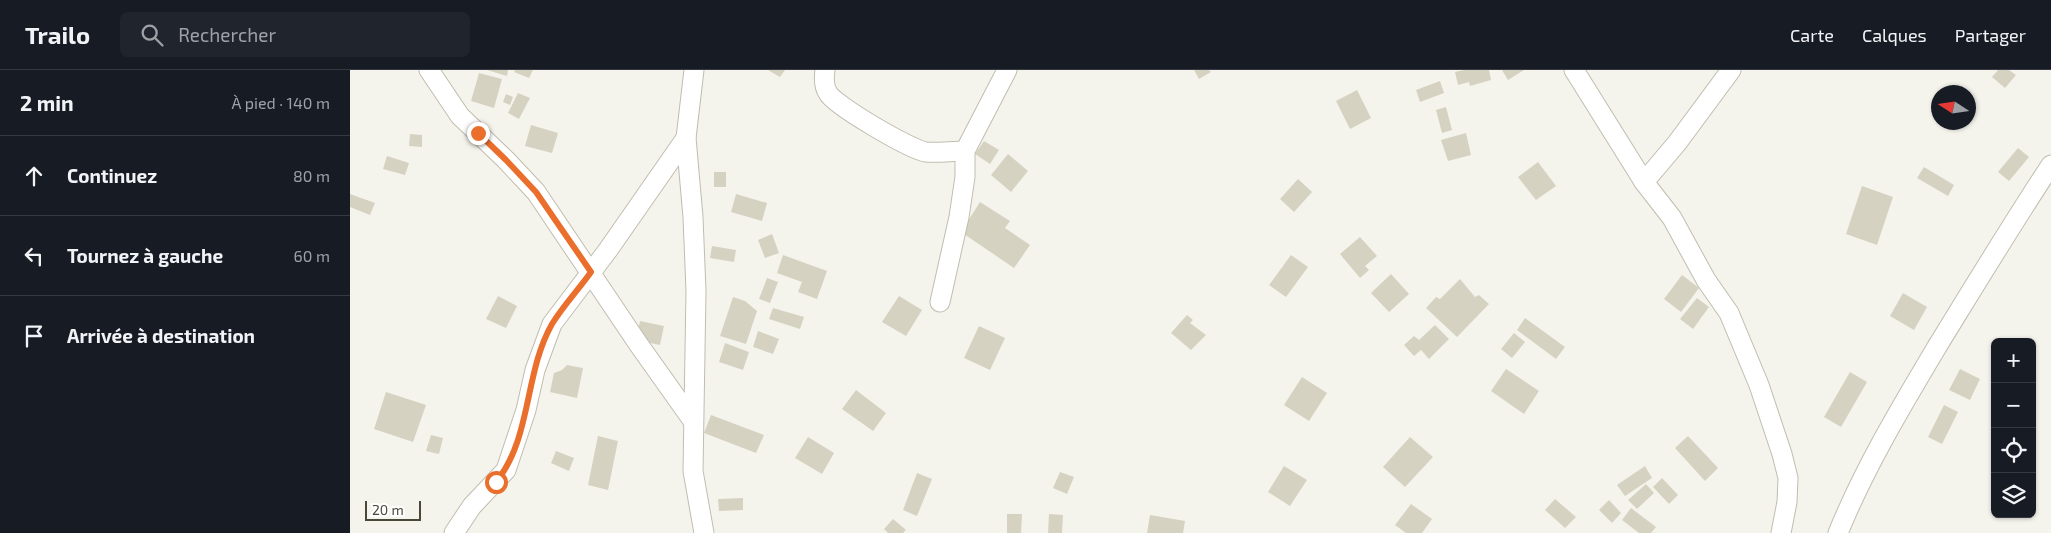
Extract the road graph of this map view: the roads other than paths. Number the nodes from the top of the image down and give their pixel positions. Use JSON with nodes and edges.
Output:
{"nodes":[{"id":1,"x":429,"y":70,"type":"edge"},
{"id":2,"x":694,"y":70,"type":"edge"},
{"id":3,"x":825,"y":70,"type":"edge"},
{"id":4,"x":1007,"y":70,"type":"edge"},
{"id":5,"x":1574,"y":70,"type":"edge"},
{"id":6,"x":1731,"y":70,"type":"edge"},
{"id":7,"x":686,"y":138,"type":"junction"},
{"id":8,"x":965,"y":151,"type":"junction"},
{"id":9,"x":2051,"y":165,"type":"edge"},
{"id":10,"x":1644,"y":182,"type":"junction"},
{"id":11,"x":591,"y":272,"type":"junction"},
{"id":12,"x":940,"y":302,"type":"dead end"},
{"id":13,"x":693,"y":421,"type":"junction"},
{"id":14,"x":454,"y":533,"type":"edge"},
{"id":15,"x":704,"y":533,"type":"edge"},
{"id":16,"x":1781,"y":533,"type":"edge"},
{"id":17,"x":1838,"y":533,"type":"edge"}],
"edges":[{"from":1,"to":11,"type":"street"},
{"from":2,"to":7,"type":"street"},
{"from":3,"to":8,"type":"street"},
{"from":4,"to":8,"type":"street"},
{"from":5,"to":10,"type":"street"},
{"from":6,"to":10,"type":"street"},
{"from":7,"to":11,"type":"street"},
{"from":7,"to":13,"type":"street"},
{"from":8,"to":12,"type":"street"},
{"from":9,"to":17,"type":"street"},
{"from":10,"to":16,"type":"street"},
{"from":11,"to":13,"type":"street"},
{"from":11,"to":14,"type":"street"},
{"from":13,"to":15,"type":"street"}]}
